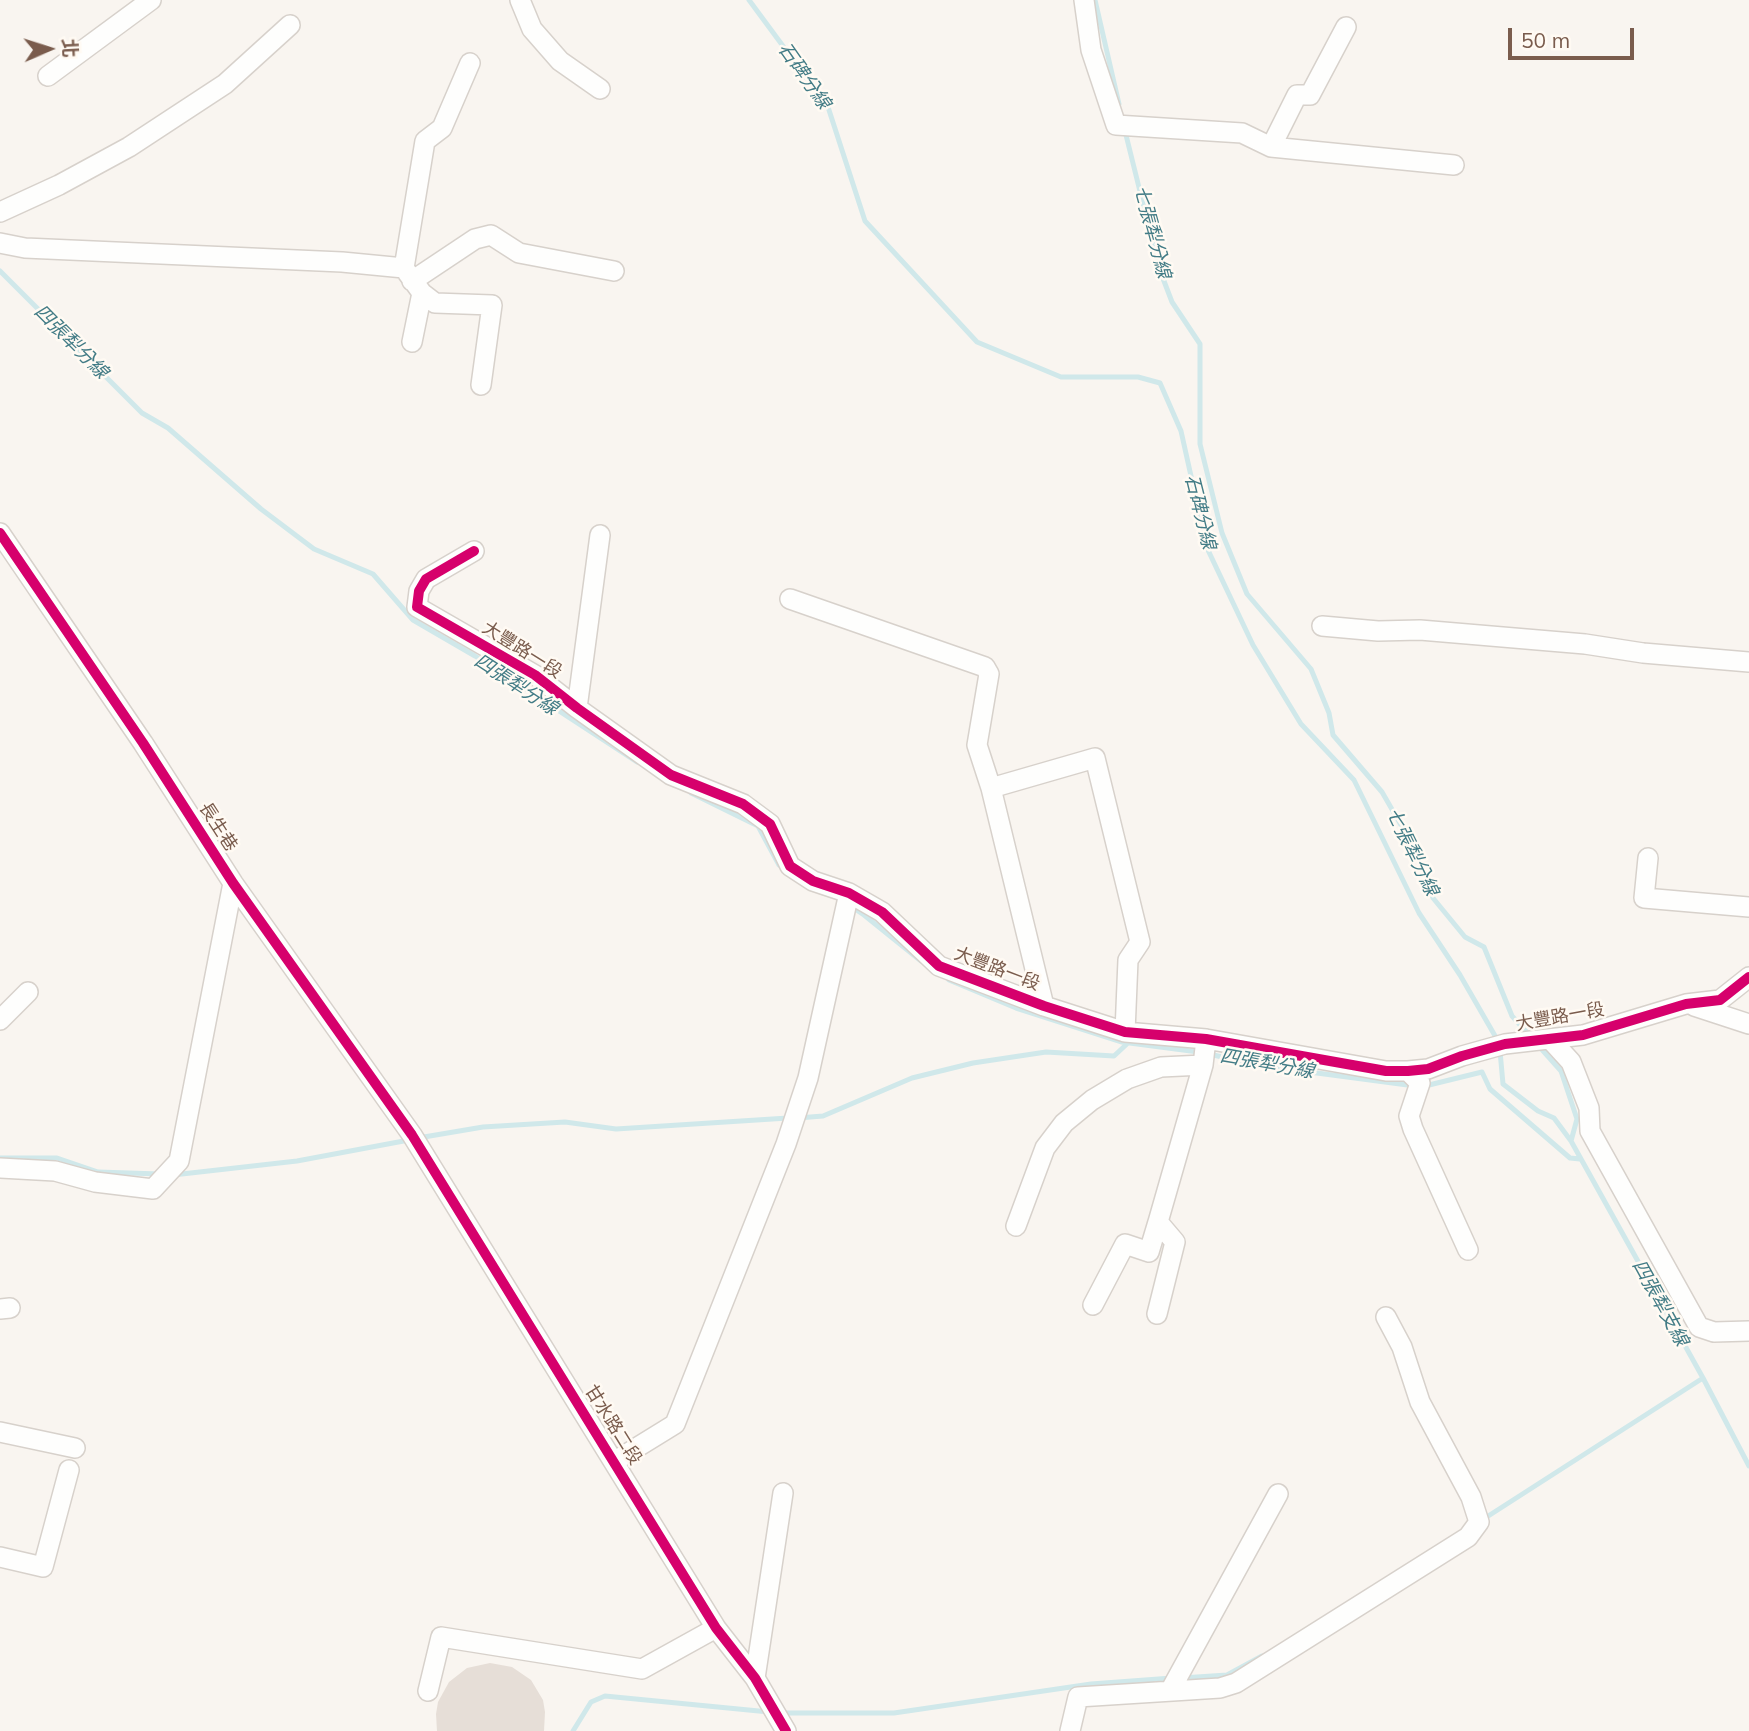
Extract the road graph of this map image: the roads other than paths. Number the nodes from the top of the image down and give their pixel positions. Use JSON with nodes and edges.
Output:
{"nodes":[{"id":1,"x":151,"y":0,"type":"edge"},
{"id":2,"x":520,"y":0,"type":"edge"},
{"id":3,"x":1084,"y":0,"type":"edge"},
{"id":4,"x":128,"y":7,"type":"edge"},
{"id":5,"x":290,"y":25,"type":"dead end"},
{"id":6,"x":1346,"y":27,"type":"dead end"},
{"id":7,"x":470,"y":63,"type":"dead end"},
{"id":8,"x":48,"y":76,"type":"dead end"},
{"id":9,"x":600,"y":89,"type":"dead end"},
{"id":10,"x":1271,"y":147,"type":"junction"},
{"id":11,"x":1454,"y":165,"type":"dead end"},
{"id":12,"x":0,"y":212,"type":"edge"},
{"id":13,"x":0,"y":243,"type":"edge"},
{"id":14,"x":614,"y":271,"type":"dead end"},
{"id":15,"x":412,"y":281,"type":"junction"},
{"id":16,"x":412,"y":342,"type":"dead end"},
{"id":17,"x":481,"y":385,"type":"dead end"},
{"id":18,"x":0,"y":533,"type":"edge"},
{"id":19,"x":600,"y":535,"type":"dead end"},
{"id":20,"x":474,"y":551,"type":"dead end"},
{"id":21,"x":790,"y":599,"type":"dead end"},
{"id":22,"x":1322,"y":626,"type":"dead end"},
{"id":23,"x":1749,"y":662,"type":"edge"},
{"id":24,"x":577,"y":708,"type":"junction"},
{"id":25,"x":991,"y":788,"type":"junction"},
{"id":26,"x":1648,"y":858,"type":"dead end"},
{"id":27,"x":233,"y":883,"type":"junction"},
{"id":28,"x":849,"y":893,"type":"junction"},
{"id":29,"x":1749,"y":907,"type":"edge"},
{"id":30,"x":1749,"y":977,"type":"edge"},
{"id":31,"x":29,"y":992,"type":"dead end"},
{"id":32,"x":1686,"y":1004,"type":"junction"},
{"id":33,"x":1044,"y":1006,"type":"junction"},
{"id":34,"x":0,"y":1020,"type":"edge"},
{"id":35,"x":1749,"y":1024,"type":"edge"},
{"id":36,"x":1125,"y":1032,"type":"junction"},
{"id":37,"x":1206,"y":1039,"type":"junction"},
{"id":38,"x":1550,"y":1039,"type":"junction"},
{"id":39,"x":1203,"y":1065,"type":"junction"},
{"id":40,"x":1408,"y":1071,"type":"junction"},
{"id":41,"x":412,"y":1135,"type":"joint"},
{"id":42,"x":0,"y":1168,"type":"edge"},
{"id":43,"x":1158,"y":1222,"type":"junction"},
{"id":44,"x":1016,"y":1226,"type":"dead end"},
{"id":45,"x":1468,"y":1250,"type":"dead end"},
{"id":46,"x":1093,"y":1305,"type":"dead end"},
{"id":47,"x":1157,"y":1314,"type":"dead end"},
{"id":48,"x":1386,"y":1317,"type":"dead end"},
{"id":49,"x":1749,"y":1331,"type":"edge"},
{"id":50,"x":0,"y":1432,"type":"edge"},
{"id":51,"x":75,"y":1448,"type":"dead end"},
{"id":52,"x":615,"y":1461,"type":"junction"},
{"id":53,"x":69,"y":1470,"type":"dead end"},
{"id":54,"x":783,"y":1493,"type":"dead end"},
{"id":55,"x":1278,"y":1494,"type":"dead end"},
{"id":56,"x":0,"y":1557,"type":"edge"},
{"id":57,"x":716,"y":1628,"type":"junction"},
{"id":58,"x":755,"y":1678,"type":"junction"},
{"id":59,"x":1170,"y":1691,"type":"junction"},
{"id":60,"x":428,"y":1692,"type":"dead end"},
{"id":61,"x":786,"y":1731,"type":"edge"},
{"id":62,"x":1070,"y":1731,"type":"edge"}],
"edges":[{"from":1,"to":4,"type":"street"},
{"from":2,"to":9,"type":"street"},
{"from":3,"to":10,"type":"street"},
{"from":4,"to":8,"type":"street"},
{"from":5,"to":12,"type":"street"},
{"from":6,"to":10,"type":"street"},
{"from":7,"to":15,"type":"street"},
{"from":10,"to":11,"type":"street"},
{"from":13,"to":15,"type":"street"},
{"from":14,"to":15,"type":"street"},
{"from":15,"to":16,"type":"street"},
{"from":15,"to":17,"type":"street"},
{"from":18,"to":27,"type":"street","name":"長生巷"},
{"from":19,"to":24,"type":"street"},
{"from":20,"to":24,"type":"street","name":"大豐路一段"},
{"from":21,"to":25,"type":"street"},
{"from":22,"to":23,"type":"street"},
{"from":24,"to":28,"type":"street","name":"大豐路一段"},
{"from":25,"to":33,"type":"street"},
{"from":25,"to":36,"type":"street"},
{"from":26,"to":29,"type":"street"},
{"from":27,"to":41,"type":"street","name":"長生巷"},
{"from":27,"to":42,"type":"street"},
{"from":28,"to":33,"type":"street","name":"大豐路一段"},
{"from":28,"to":52,"type":"street"},
{"from":30,"to":32,"type":"street","name":"大豐路一段"},
{"from":31,"to":34,"type":"street"},
{"from":32,"to":35,"type":"street"},
{"from":32,"to":38,"type":"street","name":"大豐路一段"},
{"from":33,"to":36,"type":"street","name":"大豐路一段"},
{"from":36,"to":37,"type":"street","name":"大豐路一段"},
{"from":37,"to":39,"type":"street"},
{"from":37,"to":40,"type":"street","name":"大豐路一段"},
{"from":38,"to":40,"type":"street","name":"大豐路一段"},
{"from":38,"to":49,"type":"street"},
{"from":39,"to":43,"type":"street"},
{"from":39,"to":44,"type":"street"},
{"from":40,"to":45,"type":"street"},
{"from":41,"to":52,"type":"street","name":"甘水路二段"},
{"from":43,"to":46,"type":"street"},
{"from":43,"to":47,"type":"street"},
{"from":48,"to":59,"type":"street"},
{"from":50,"to":51,"type":"street"},
{"from":52,"to":57,"type":"street","name":"甘水路二段"},
{"from":53,"to":56,"type":"street"},
{"from":54,"to":58,"type":"street"},
{"from":55,"to":59,"type":"street"},
{"from":57,"to":58,"type":"street","name":"甘水路二段"},
{"from":57,"to":60,"type":"street"},
{"from":58,"to":61,"type":"street","name":"甘水路二段"},
{"from":59,"to":62,"type":"street"}]}
